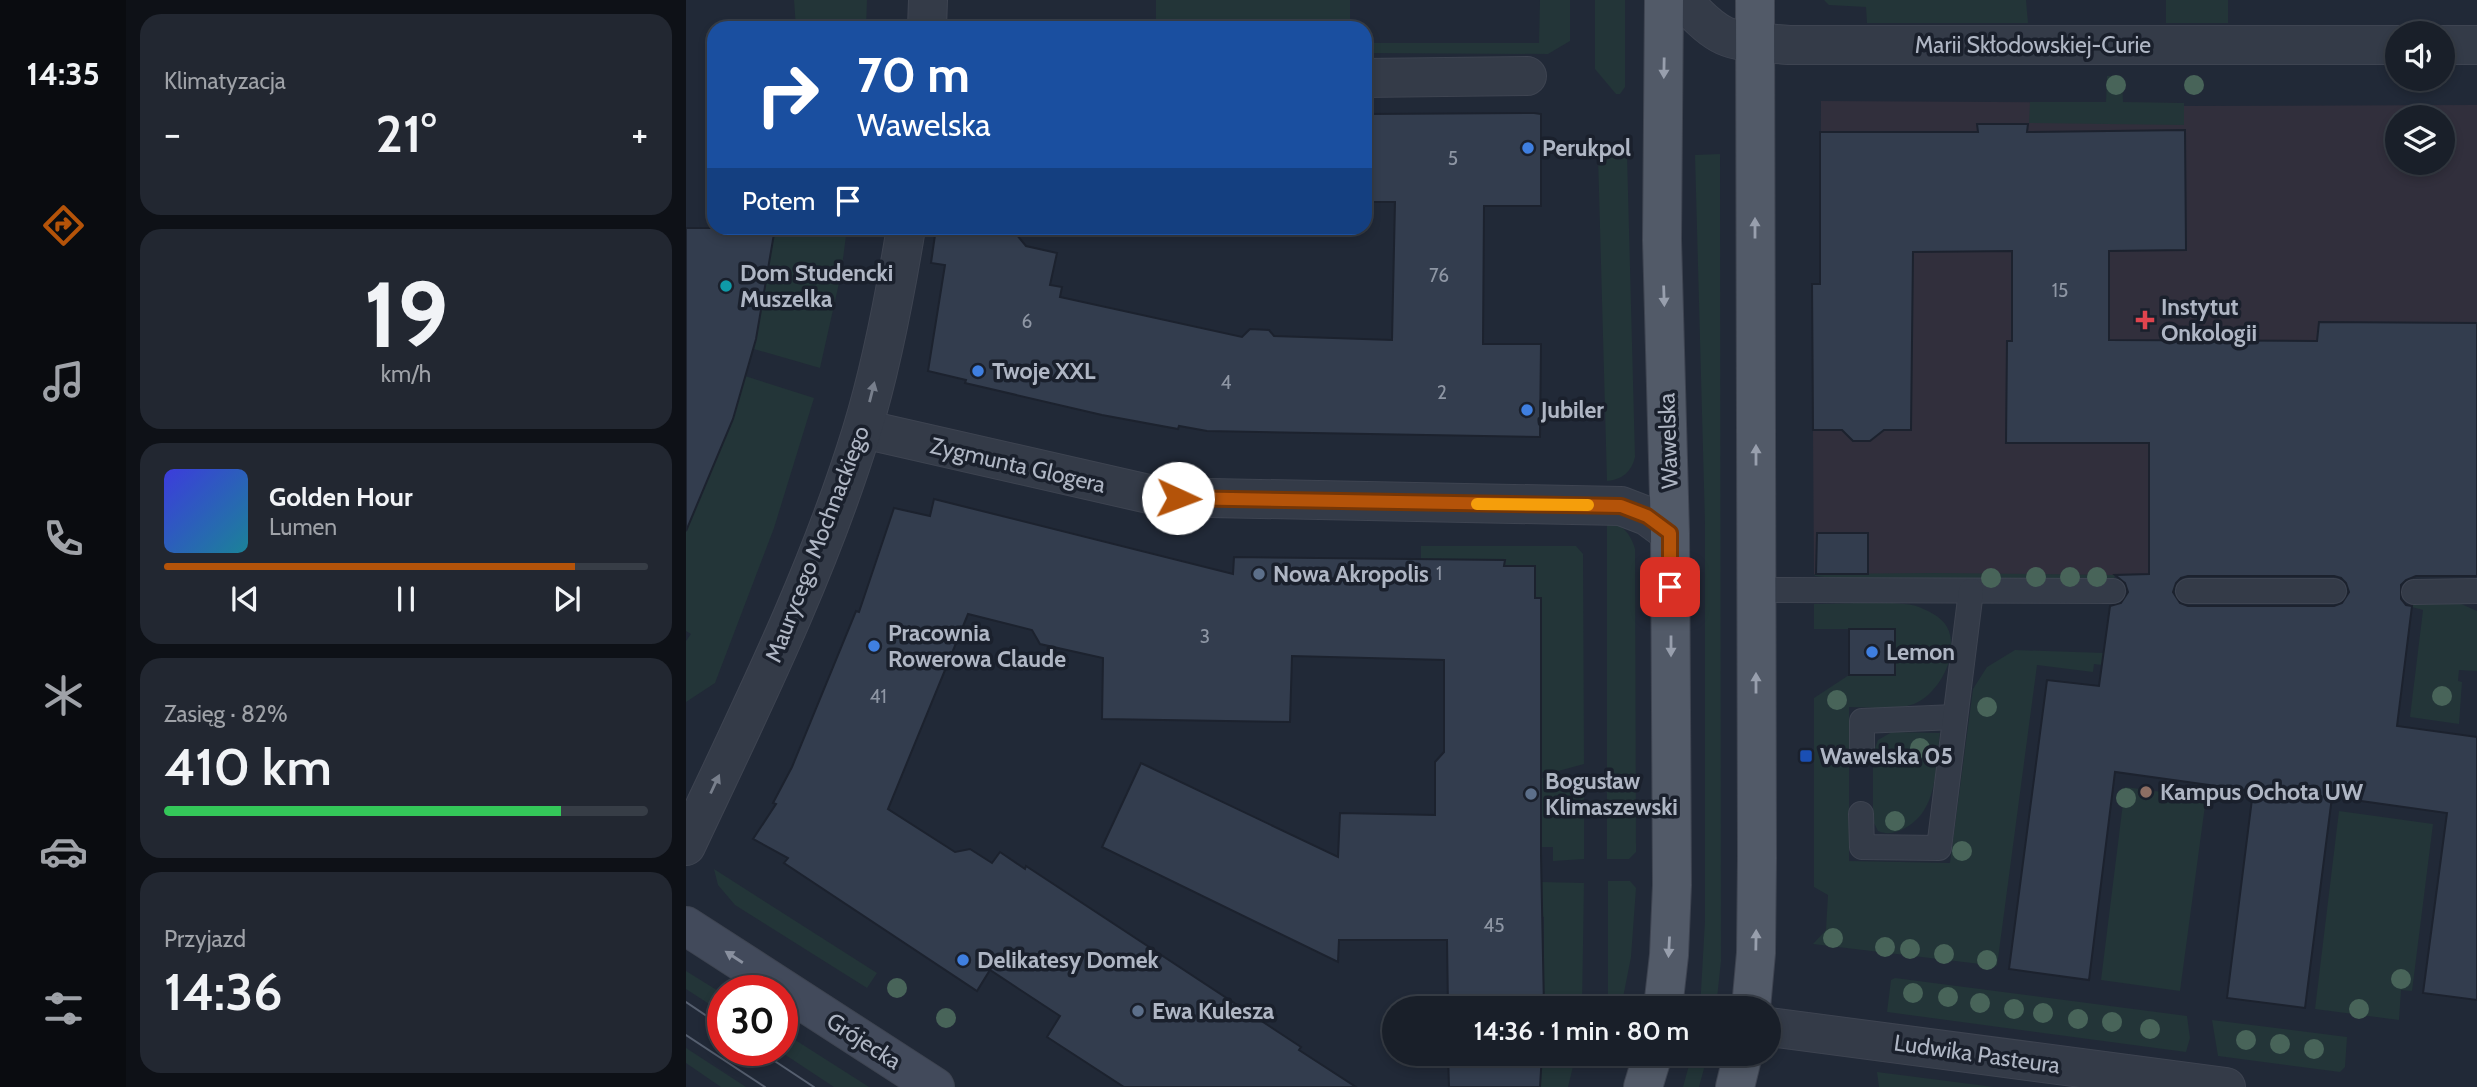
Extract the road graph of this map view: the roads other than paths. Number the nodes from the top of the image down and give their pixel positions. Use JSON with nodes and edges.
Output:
{"nodes":[{"id":1,"x":928,"y":0,"type":"edge"},
{"id":2,"x":1664,"y":0,"type":"edge"},
{"id":3,"x":1683,"y":0,"type":"edge"},
{"id":4,"x":1755,"y":0,"type":"edge"},
{"id":5,"x":927,"y":21,"type":"edge"},
{"id":6,"x":1755,"y":42,"type":"junction"},
{"id":7,"x":2385,"y":45,"type":"edge"},
{"id":8,"x":2455,"y":45,"type":"edge"},
{"id":9,"x":2477,"y":45,"type":"edge"},
{"id":10,"x":1527,"y":76,"type":"dead end"},
{"id":11,"x":1372,"y":78,"type":"edge"},
{"id":12,"x":905,"y":235,"type":"edge"},
{"id":13,"x":863,"y":429,"type":"junction"},
{"id":14,"x":1670,"y":533,"type":"junction"},
{"id":15,"x":1756,"y":590,"type":"junction"},
{"id":16,"x":1971,"y":591,"type":"junction"},
{"id":17,"x":2113,"y":591,"type":"dead end"},
{"id":18,"x":2334,"y":591,"type":"dead end"},
{"id":19,"x":2477,"y":591,"type":"edge"},
{"id":20,"x":2188,"y":592,"type":"dead end"},
{"id":21,"x":2414,"y":592,"type":"dead end"},
{"id":22,"x":1955,"y":717,"type":"junction"},
{"id":23,"x":1861,"y":753,"type":"dead end"},
{"id":24,"x":1861,"y":814,"type":"dead end"},
{"id":25,"x":686,"y":846,"type":"edge"},
{"id":26,"x":686,"y":926,"type":"edge"},
{"id":27,"x":1664,"y":996,"type":"edge"},
{"id":28,"x":1752,"y":996,"type":"edge"},
{"id":29,"x":1781,"y":1029,"type":"edge"},
{"id":30,"x":1649,"y":1066,"type":"edge"},
{"id":31,"x":1740,"y":1066,"type":"edge"},
{"id":32,"x":935,"y":1087,"type":"edge"},
{"id":33,"x":1643,"y":1087,"type":"edge"},
{"id":34,"x":1735,"y":1087,"type":"edge"},
{"id":35,"x":2226,"y":1087,"type":"edge"}],
"edges":[{"from":1,"to":5,"type":"street"},
{"from":2,"to":14,"type":"main road","name":"Wawelska","one_way":true},
{"from":3,"to":6,"type":"street","name":"Marii Skłodowskiej-Curie"},
{"from":4,"to":6,"type":"main road"},
{"from":6,"to":7,"type":"street","name":"Marii Skłodowskiej-Curie"},
{"from":15,"to":6,"type":"main road","one_way":true},
{"from":8,"to":9,"type":"street"},
{"from":10,"to":11,"type":"street"},
{"from":13,"to":12,"type":"street","name":"Maurycego Mochnackiego","one_way":true},
{"from":13,"to":14,"type":"street","name":"Zygmunta Glogera"},
{"from":25,"to":13,"type":"street","name":"Maurycego Mochnackiego","one_way":true},
{"from":14,"to":27,"type":"main road","name":"Wawelska","one_way":true},
{"from":15,"to":16,"type":"lane"},
{"from":28,"to":15,"type":"main road","one_way":true},
{"from":16,"to":17,"type":"lane"},
{"from":16,"to":22,"type":"lane"},
{"from":18,"to":20,"type":"lane"},
{"from":19,"to":21,"type":"lane"},
{"from":22,"to":23,"type":"lane"},
{"from":22,"to":24,"type":"lane"},
{"from":32,"to":26,"type":"main road","name":"Grójecka","one_way":true},
{"from":29,"to":35,"type":"street","name":"Ludwika Pasteura"},
{"from":30,"to":33,"type":"main road"},
{"from":31,"to":34,"type":"main road"}]}
